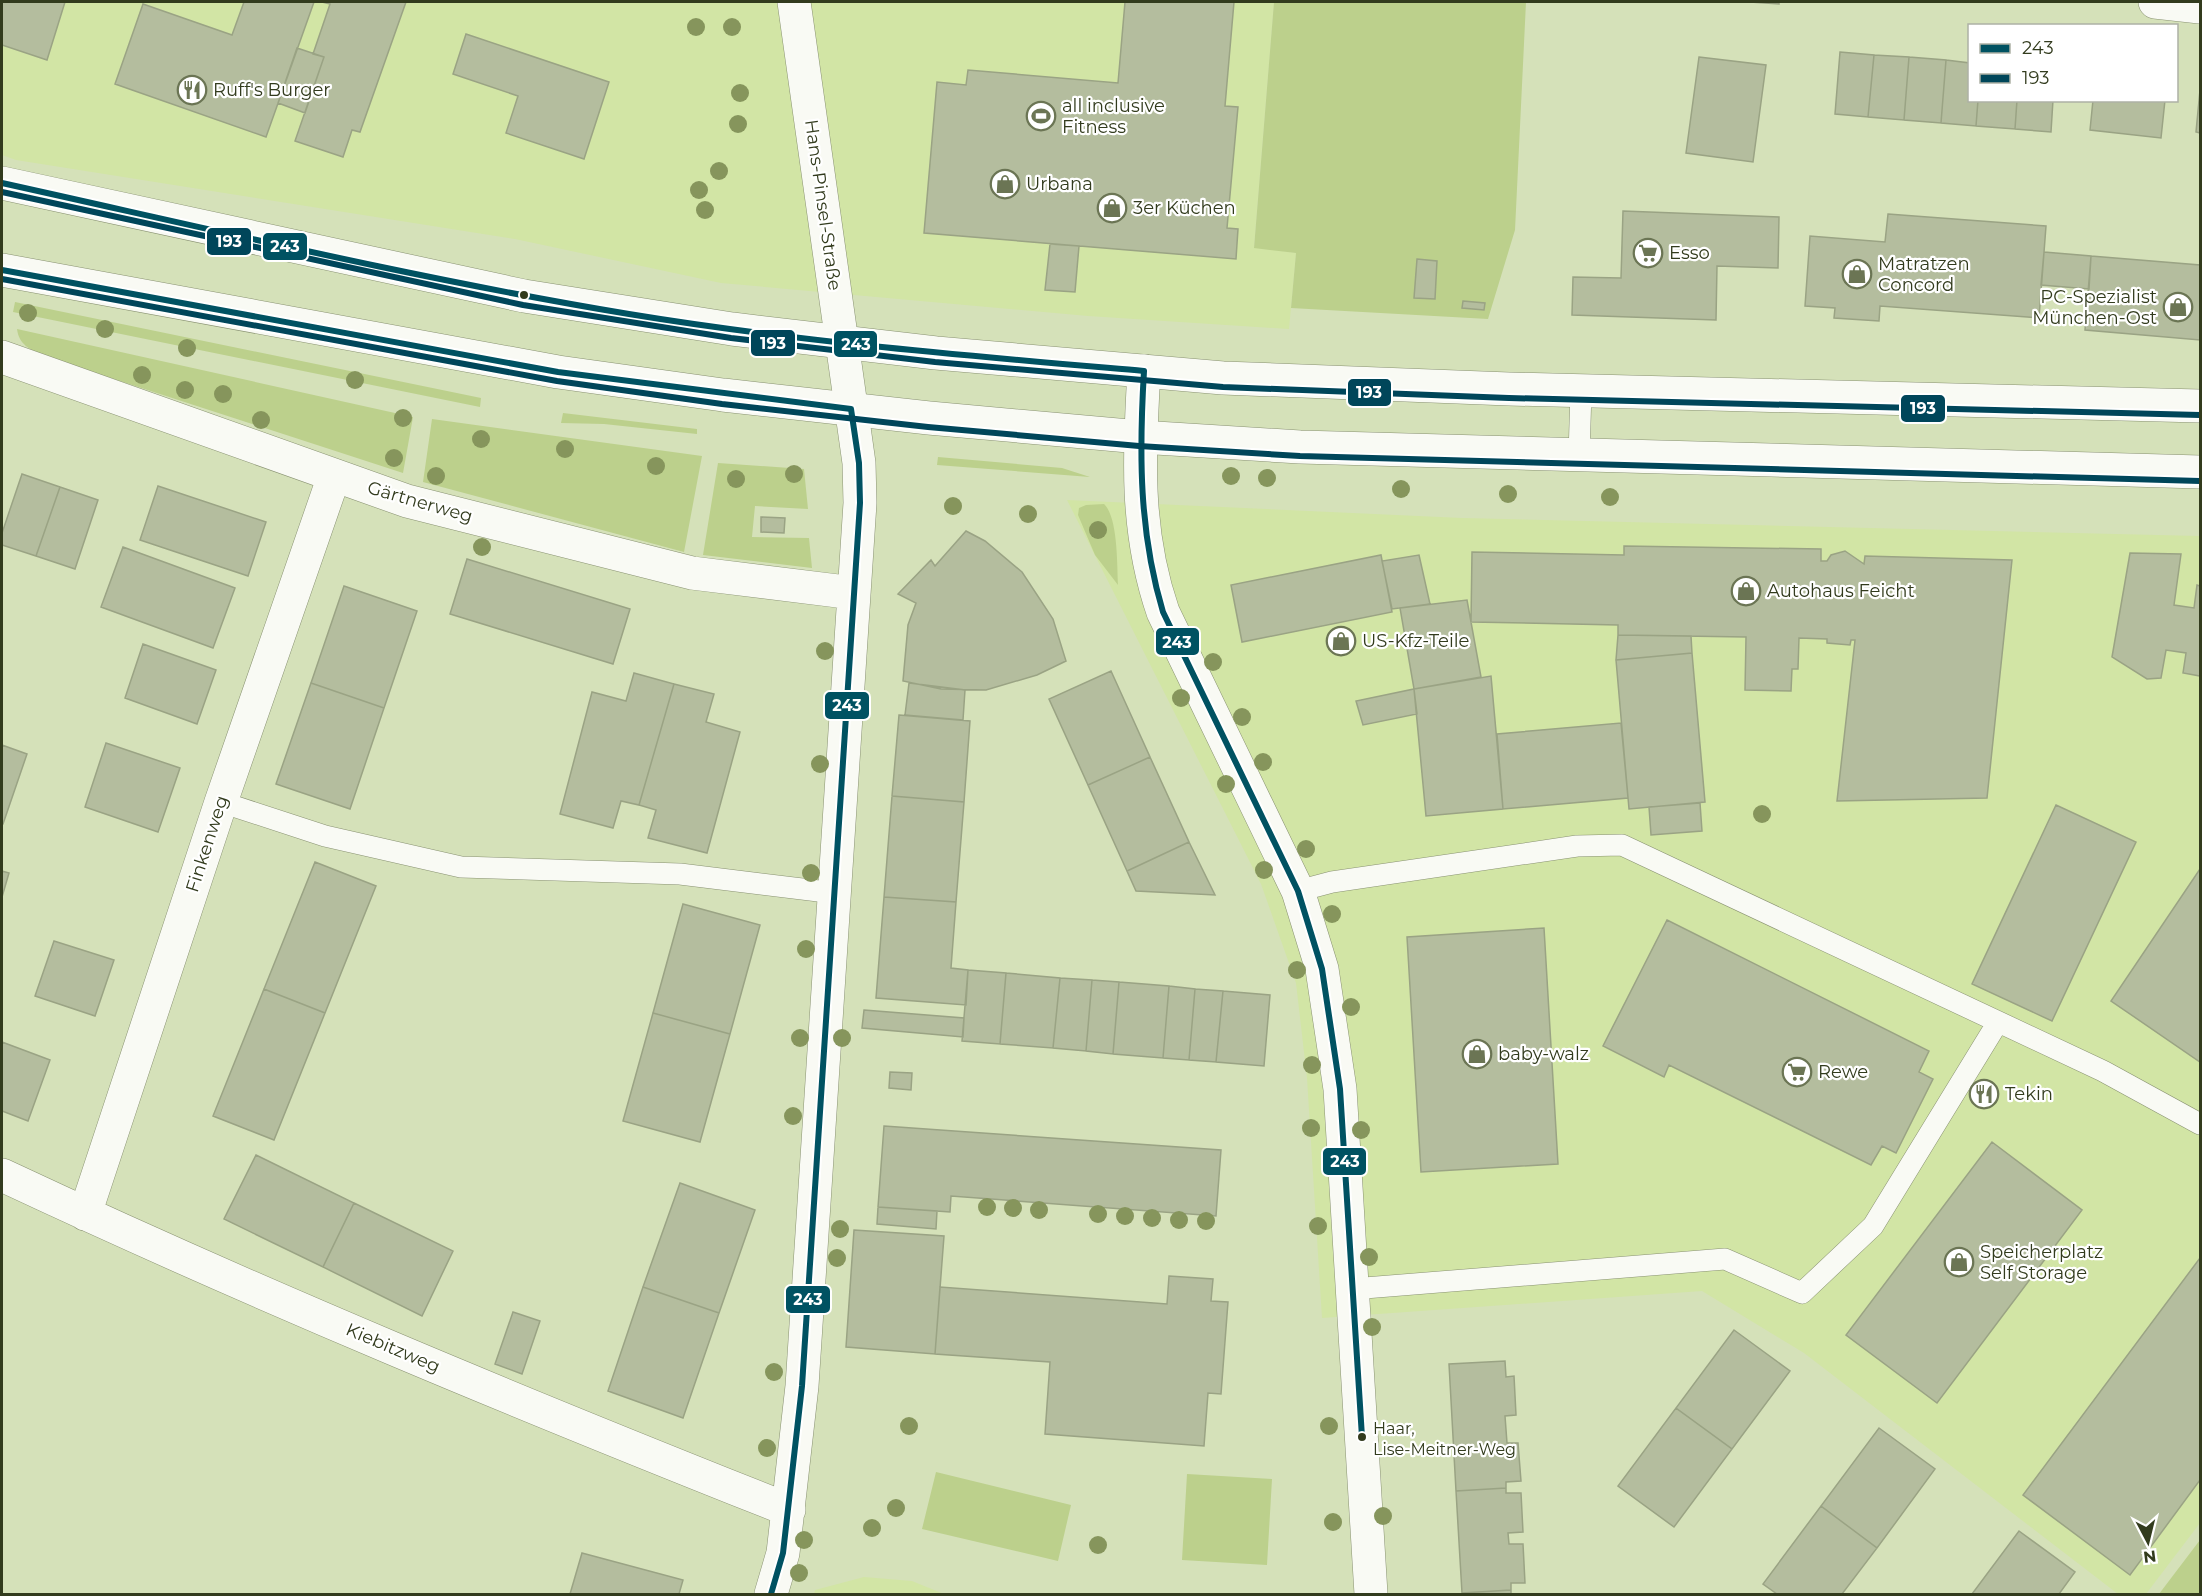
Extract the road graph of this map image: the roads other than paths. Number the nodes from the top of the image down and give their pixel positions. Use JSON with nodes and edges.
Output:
{"nodes":[{"id":1,"x":794,"y":2,"type":"edge"},
{"id":2,"x":2155,"y":2,"type":"edge"},
{"id":3,"x":2200,"y":7,"type":"edge"},
{"id":4,"x":2,"y":183,"type":"edge"},
{"id":5,"x":2,"y":270,"type":"edge"},
{"id":6,"x":842,"y":342,"type":"junction"},
{"id":7,"x":2,"y":357,"type":"edge"},
{"id":8,"x":1144,"y":370,"type":"junction"},
{"id":9,"x":1581,"y":391,"type":"junction"},
{"id":10,"x":2200,"y":406,"type":"edge"},
{"id":11,"x":850,"y":409,"type":"junction"},
{"id":12,"x":1140,"y":437,"type":"junction"},
{"id":13,"x":1579,"y":456,"type":"junction"},
{"id":14,"x":2200,"y":471,"type":"edge"},
{"id":15,"x":334,"y":476,"type":"junction"},
{"id":16,"x":854,"y":593,"type":"junction"},
{"id":17,"x":221,"y":802,"type":"junction"},
{"id":18,"x":1298,"y":891,"type":"junction"},
{"id":19,"x":835,"y":893,"type":"junction"},
{"id":20,"x":1998,"y":1022,"type":"junction"},
{"id":21,"x":2200,"y":1124,"type":"edge"},
{"id":22,"x":2,"y":1175,"type":"edge"},
{"id":23,"x":85,"y":1214,"type":"junction"},
{"id":24,"x":1352,"y":1289,"type":"junction"},
{"id":25,"x":789,"y":1510,"type":"junction"},
{"id":26,"x":771,"y":1594,"type":"edge"},
{"id":27,"x":1371,"y":1594,"type":"edge"}],
"edges":[{"from":1,"to":6,"type":"street","name":"Hans-Pinsel-Straße"},
{"from":2,"to":3,"type":"street"},
{"from":4,"to":6,"type":"street"},
{"from":5,"to":11,"type":"street"},
{"from":6,"to":8,"type":"street"},
{"from":6,"to":11,"type":"street","name":"Hans-Pinsel-Straße"},
{"from":7,"to":15,"type":"street","name":"Gärtnerweg"},
{"from":8,"to":9,"type":"street"},
{"from":8,"to":12,"type":"street"},
{"from":9,"to":10,"type":"street"},
{"from":9,"to":13,"type":"lane"},
{"from":11,"to":12,"type":"street"},
{"from":11,"to":16,"type":"street","name":"Hans-Pinsel-Straße"},
{"from":12,"to":13,"type":"street"},
{"from":12,"to":18,"type":"street"},
{"from":13,"to":14,"type":"street"},
{"from":15,"to":16,"type":"street","name":"Gärtnerweg"},
{"from":15,"to":17,"type":"street","name":"Finkenweg"},
{"from":16,"to":19,"type":"street","name":"Hans-Pinsel-Straße"},
{"from":17,"to":19,"type":"lane"},
{"from":17,"to":23,"type":"street","name":"Finkenweg"},
{"from":18,"to":20,"type":"lane"},
{"from":18,"to":24,"type":"street"},
{"from":19,"to":25,"type":"street","name":"Hans-Pinsel-Straße"},
{"from":20,"to":21,"type":"lane"},
{"from":20,"to":24,"type":"lane"},
{"from":22,"to":23,"type":"street","name":"Kiebitzweg"},
{"from":23,"to":25,"type":"street","name":"Kiebitzweg"},
{"from":24,"to":27,"type":"street"},
{"from":25,"to":26,"type":"street","name":"Hans-Pinsel-Straße"}]}
